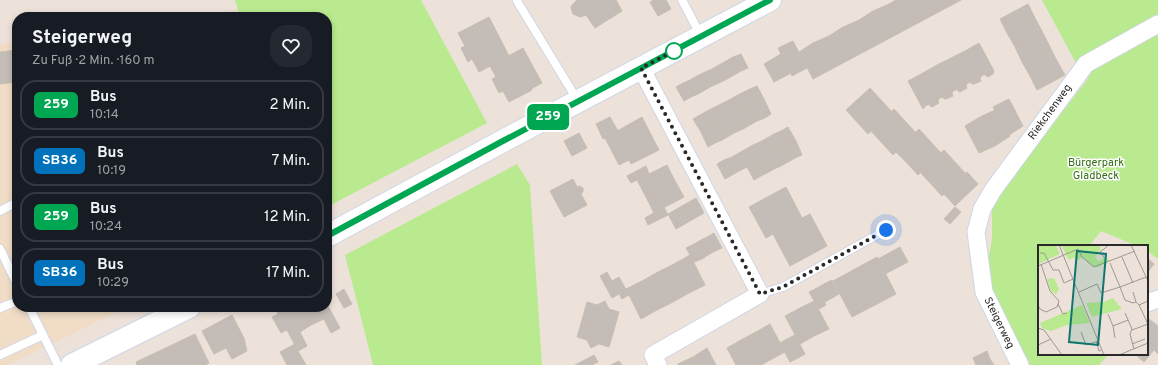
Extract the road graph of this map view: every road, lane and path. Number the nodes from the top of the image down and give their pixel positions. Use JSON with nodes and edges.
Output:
{"nodes":[{"id":1,"x":682,"y":0,"type":"edge"},
{"id":2,"x":770,"y":0,"type":"edge"},
{"id":3,"x":517,"y":1,"type":"dead end"},
{"id":4,"x":1158,"y":24,"type":"edge"},
{"id":5,"x":702,"y":36,"type":"junction"},
{"id":6,"x":641,"y":68,"type":"junction"},
{"id":7,"x":578,"y":101,"type":"junction"},
{"id":8,"x":12,"y":205,"type":"edge"},
{"id":9,"x":0,"y":211,"type":"edge"},
{"id":10,"x":886,"y":230,"type":"dead end"},
{"id":11,"x":976,"y":232,"type":"joint"},
{"id":12,"x":332,"y":233,"type":"edge"},
{"id":13,"x":0,"y":249,"type":"edge"},
{"id":14,"x":12,"y":274,"type":"edge"},
{"id":15,"x":760,"y":294,"type":"junction"},
{"id":16,"x":1158,"y":299,"type":"edge"},
{"id":17,"x":12,"y":303,"type":"edge"},
{"id":18,"x":1148,"y":303,"type":"edge"},
{"id":19,"x":0,"y":308,"type":"edge"},
{"id":20,"x":32,"y":312,"type":"edge"},
{"id":21,"x":179,"y":312,"type":"edge"},
{"id":22,"x":43,"y":335,"type":"junction"},
{"id":23,"x":0,"y":355,"type":"edge"},
{"id":24,"x":58,"y":365,"type":"edge"},
{"id":25,"x":72,"y":365,"type":"edge"},
{"id":26,"x":658,"y":365,"type":"edge"},
{"id":27,"x":1020,"y":365,"type":"edge"}],
"edges":[{"from":1,"to":5,"type":"lane"},
{"from":2,"to":5,"type":"main road"},
{"from":3,"to":7,"type":"lane"},
{"from":4,"to":11,"type":"street","name":"Riekchenweg"},
{"from":5,"to":6,"type":"main road"},
{"from":6,"to":7,"type":"main road"},
{"from":6,"to":15,"type":"street"},
{"from":7,"to":12,"type":"main road"},
{"from":8,"to":9,"type":"lane"},
{"from":10,"to":15,"type":"lane"},
{"from":11,"to":27,"type":"street","name":"Steigerweg"},
{"from":13,"to":14,"type":"lane"},
{"from":15,"to":26,"type":"street"},
{"from":16,"to":18,"type":"street"},
{"from":17,"to":19,"type":"lane"},
{"from":20,"to":22,"type":"lane"},
{"from":21,"to":25,"type":"main road"},
{"from":22,"to":23,"type":"lane"},
{"from":22,"to":24,"type":"lane"}]}
